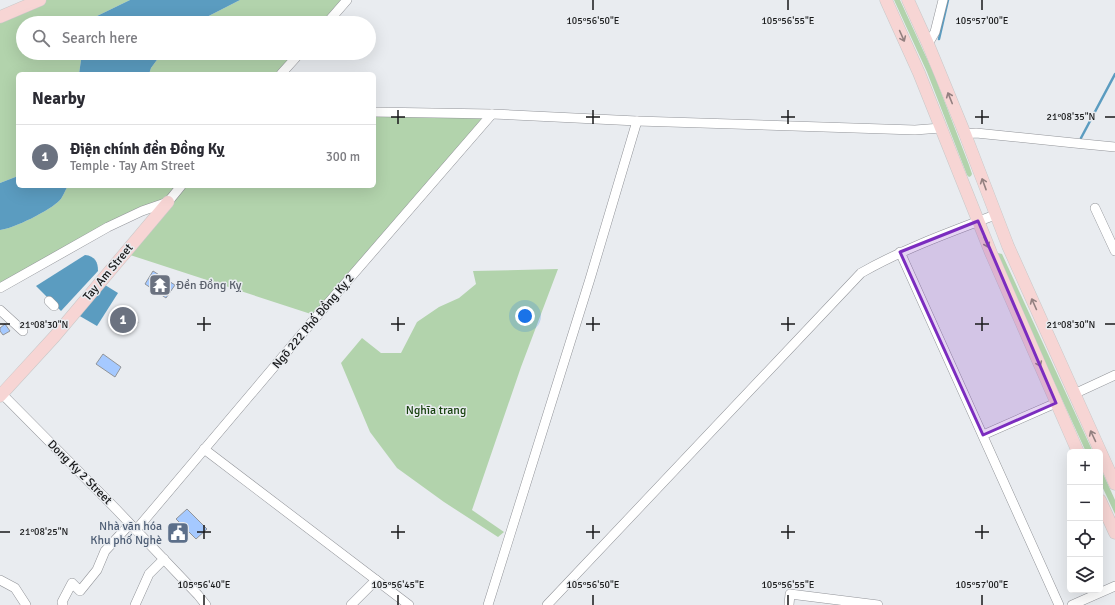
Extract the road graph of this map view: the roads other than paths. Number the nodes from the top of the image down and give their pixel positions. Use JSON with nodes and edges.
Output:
{"nodes":[{"id":1,"x":40,"y":0,"type":"edge"},
{"id":2,"x":347,"y":0,"type":"edge"},
{"id":3,"x":886,"y":0,"type":"edge"},
{"id":4,"x":908,"y":0,"type":"edge"},
{"id":5,"x":942,"y":0,"type":"edge"},
{"id":6,"x":333,"y":16,"type":"edge"},
{"id":7,"x":0,"y":17,"type":"edge"},
{"id":8,"x":928,"y":44,"type":"junction"},
{"id":9,"x":294,"y":60,"type":"edge"},
{"id":10,"x":283,"y":72,"type":"edge"},
{"id":11,"x":376,"y":112,"type":"edge"},
{"id":12,"x":492,"y":114,"type":"junction"},
{"id":13,"x":637,"y":121,"type":"junction"},
{"id":14,"x":941,"y":128,"type":"junction"},
{"id":15,"x":965,"y":134,"type":"junction"},
{"id":16,"x":1115,"y":147,"type":"edge"},
{"id":17,"x":179,"y":188,"type":"edge"},
{"id":18,"x":168,"y":202,"type":"junction"},
{"id":19,"x":1095,"y":208,"type":"dead end"},
{"id":20,"x":995,"y":215,"type":"junction"},
{"id":21,"x":978,"y":222,"type":"junction"},
{"id":22,"x":1115,"y":251,"type":"edge"},
{"id":23,"x":900,"y":252,"type":"junction"},
{"id":24,"x":0,"y":288,"type":"edge"},
{"id":25,"x":0,"y":310,"type":"edge"},
{"id":26,"x":23,"y":331,"type":"dead end"},
{"id":27,"x":1115,"y":375,"type":"edge"},
{"id":28,"x":1074,"y":394,"type":"junction"},
{"id":29,"x":1,"y":395,"type":"edge"},
{"id":30,"x":1056,"y":403,"type":"junction"},
{"id":31,"x":983,"y":435,"type":"junction"},
{"id":32,"x":204,"y":449,"type":"junction"},
{"id":33,"x":1077,"y":449,"type":"edge"},
{"id":34,"x":1115,"y":484,"type":"edge"},
{"id":35,"x":1103,"y":507,"type":"edge"},
{"id":36,"x":133,"y":527,"type":"junction"},
{"id":37,"x":1115,"y":533,"type":"edge"},
{"id":38,"x":164,"y":559,"type":"junction"},
{"id":39,"x":0,"y":580,"type":"edge"},
{"id":40,"x":376,"y":580,"type":"junction"},
{"id":41,"x":1115,"y":586,"type":"edge"},
{"id":42,"x":551,"y":604,"type":"edge"},
{"id":43,"x":26,"y":605,"type":"edge"},
{"id":44,"x":63,"y":605,"type":"edge"},
{"id":45,"x":135,"y":605,"type":"edge"},
{"id":46,"x":206,"y":605,"type":"edge"},
{"id":47,"x":351,"y":605,"type":"edge"},
{"id":48,"x":409,"y":605,"type":"edge"},
{"id":49,"x":488,"y":605,"type":"edge"},
{"id":50,"x":789,"y":605,"type":"edge"},
{"id":51,"x":878,"y":605,"type":"edge"},
{"id":52,"x":1059,"y":605,"type":"edge"},
{"id":53,"x":1072,"y":605,"type":"edge"}],
"edges":[{"from":1,"to":7,"type":"main road"},
{"from":2,"to":6,"type":"street"},
{"from":3,"to":14,"type":"main road","one_way":true},
{"from":4,"to":8,"type":"main road"},
{"from":5,"to":8,"type":"street"},
{"from":15,"to":8,"type":"main road","one_way":true},
{"from":9,"to":10,"type":"street"},
{"from":11,"to":12,"type":"street"},
{"from":12,"to":13,"type":"street"},
{"from":12,"to":32,"type":"street","name":"Ngõ 222 Phố Đồng Kỵ 2"},
{"from":13,"to":14,"type":"street"},
{"from":13,"to":49,"type":"street"},
{"from":14,"to":21,"type":"main road"},
{"from":15,"to":16,"type":"street"},
{"from":20,"to":15,"type":"main road","one_way":true},
{"from":17,"to":18,"type":"street"},
{"from":18,"to":24,"type":"street"},
{"from":18,"to":29,"type":"main road","name":"Tay Am Street"},
{"from":19,"to":22,"type":"street"},
{"from":20,"to":21,"type":"street"},
{"from":28,"to":20,"type":"main road","one_way":true},
{"from":21,"to":23,"type":"street"},
{"from":21,"to":30,"type":"main road","one_way":true},
{"from":23,"to":31,"type":"street"},
{"from":23,"to":42,"type":"street"},
{"from":25,"to":26,"type":"street"},
{"from":27,"to":28,"type":"street"},
{"from":34,"to":28,"type":"main road","one_way":true},
{"from":29,"to":36,"type":"street","name":"Dong Ky 2 Street"},
{"from":30,"to":31,"type":"street"},
{"from":30,"to":33,"type":"main road"},
{"from":31,"to":52,"type":"street"},
{"from":32,"to":36,"type":"street","name":"Ngõ 222 Phố Đồng Kỵ 2"},
{"from":32,"to":40,"type":"street"},
{"from":35,"to":37,"type":"main road"},
{"from":36,"to":38,"type":"street","name":"Dong Ky 2 Street"},
{"from":36,"to":44,"type":"street","name":"Ngõ 222 Phố Đồng Kỵ 2"},
{"from":38,"to":45,"type":"street"},
{"from":38,"to":46,"type":"street","name":"Dong Ky 2 Street"},
{"from":39,"to":43,"type":"street"},
{"from":40,"to":47,"type":"street"},
{"from":40,"to":48,"type":"street"},
{"from":41,"to":53,"type":"street"},
{"from":50,"to":51,"type":"street"}]}
